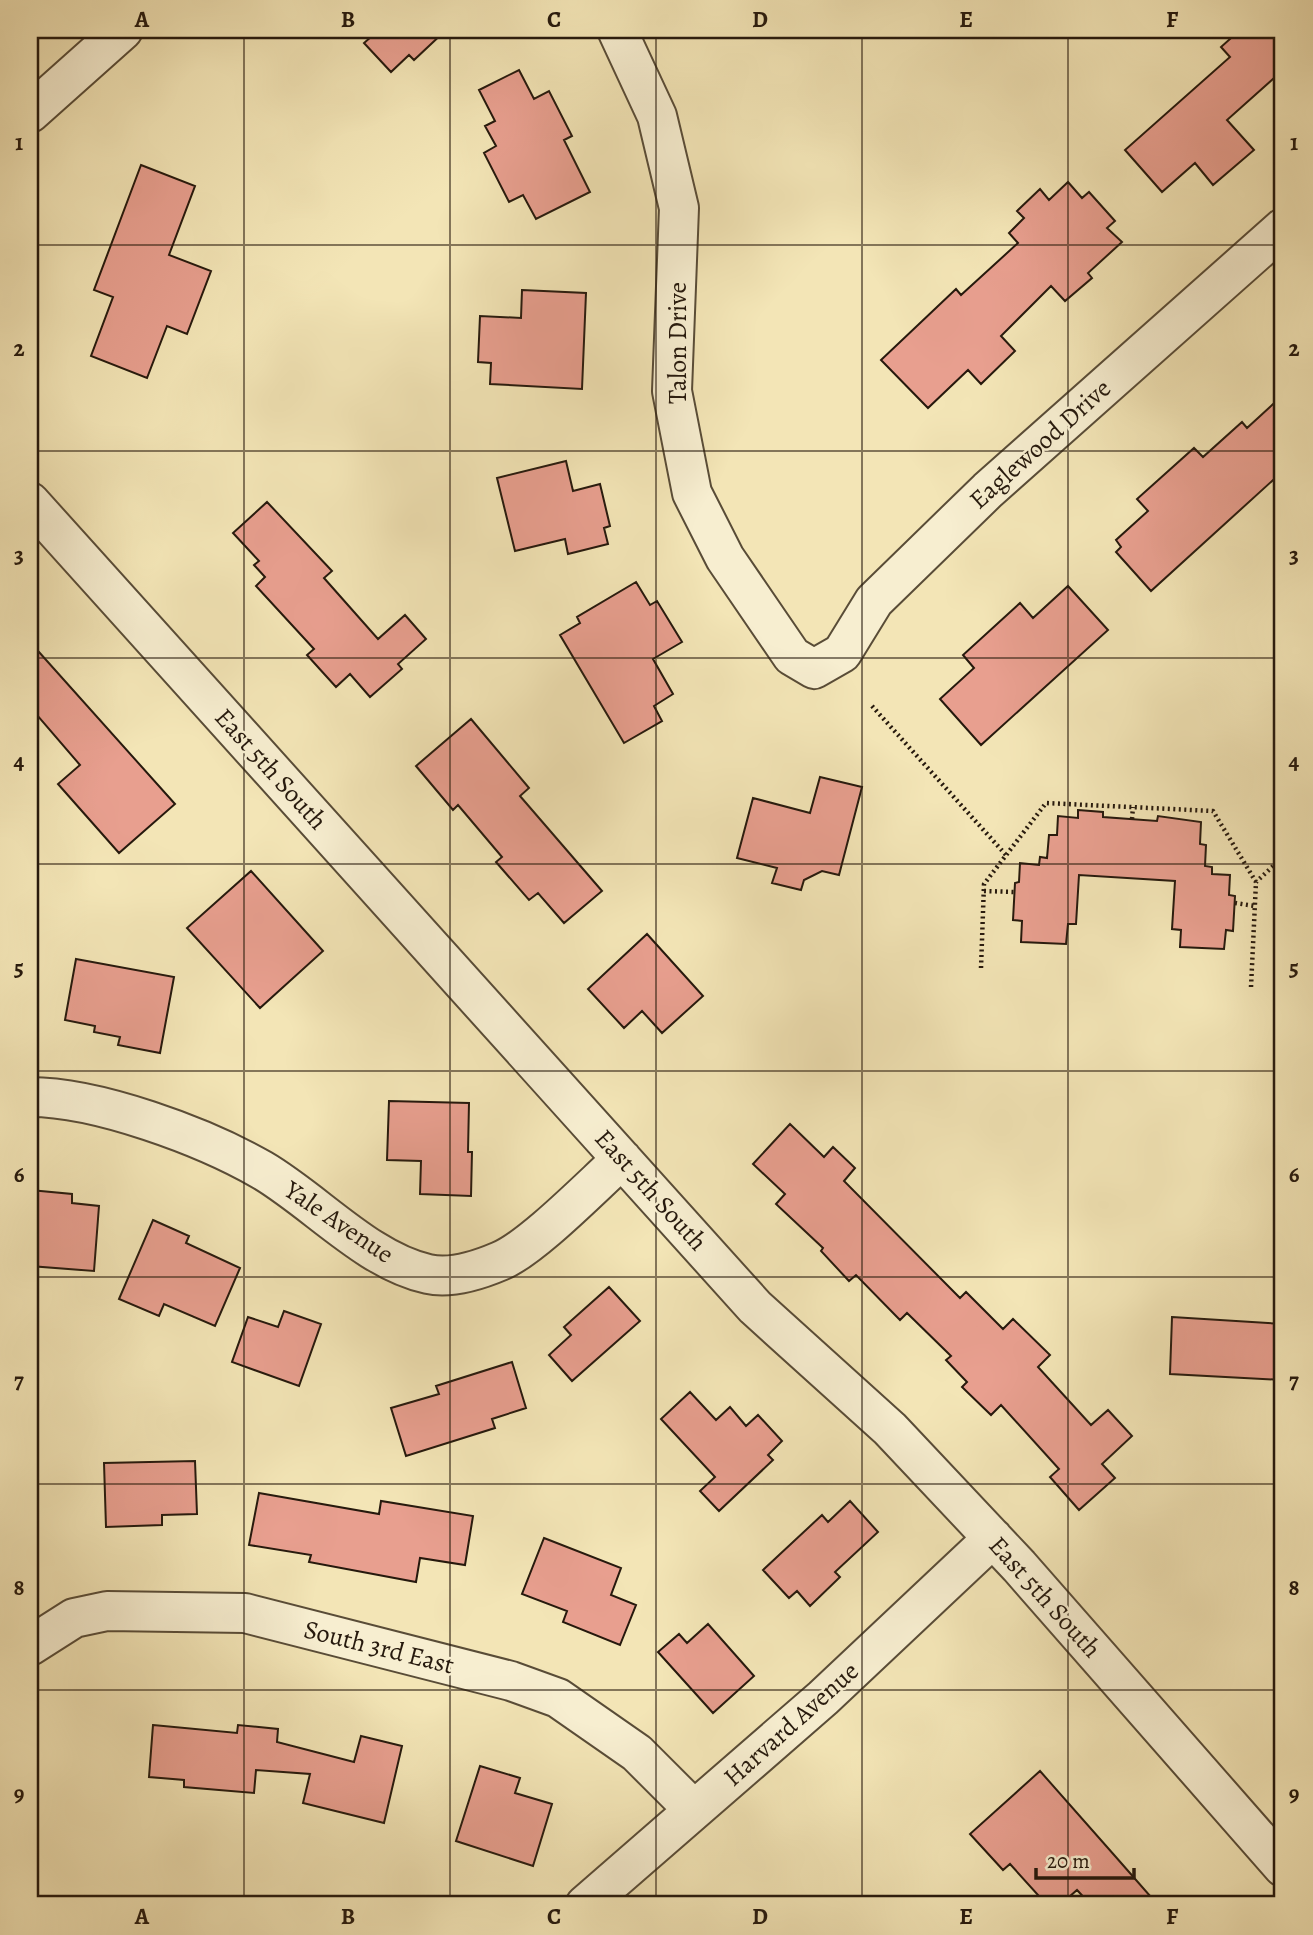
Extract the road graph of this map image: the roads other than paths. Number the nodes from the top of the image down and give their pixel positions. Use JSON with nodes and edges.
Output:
{"nodes":[{"id":1,"x":124,"y":30,"type":"edge"},
{"id":2,"x":617,"y":30,"type":"edge"},
{"id":3,"x":30,"y":113,"type":"edge"},
{"id":4,"x":1283,"y":228,"type":"edge"},
{"id":5,"x":30,"y":502,"type":"edge"},
{"id":6,"x":811,"y":668,"type":"joint"},
{"id":7,"x":30,"y":1097,"type":"edge"},
{"id":8,"x":622,"y":1159,"type":"junction"},
{"id":9,"x":993,"y":1538,"type":"junction"},
{"id":10,"x":30,"y":1646,"type":"edge"},
{"id":11,"x":694,"y":1810,"type":"junction"},
{"id":12,"x":1283,"y":1867,"type":"edge"},
{"id":13,"x":584,"y":1905,"type":"edge"}],
"edges":[{"from":1,"to":3,"type":"street"},
{"from":2,"to":6,"type":"street","name":"Talon Drive"},
{"from":4,"to":6,"type":"street","name":"Eaglewood Drive"},
{"from":5,"to":8,"type":"street","name":"East 5th South"},
{"from":7,"to":8,"type":"street","name":"Yale Avenue"},
{"from":8,"to":9,"type":"street","name":"East 5th South"},
{"from":9,"to":11,"type":"street","name":"Harvard Avenue"},
{"from":9,"to":12,"type":"street","name":"East 5th South"},
{"from":10,"to":11,"type":"street","name":"South 3rd East"},
{"from":11,"to":13,"type":"street","name":"Harvard Avenue"}]}
